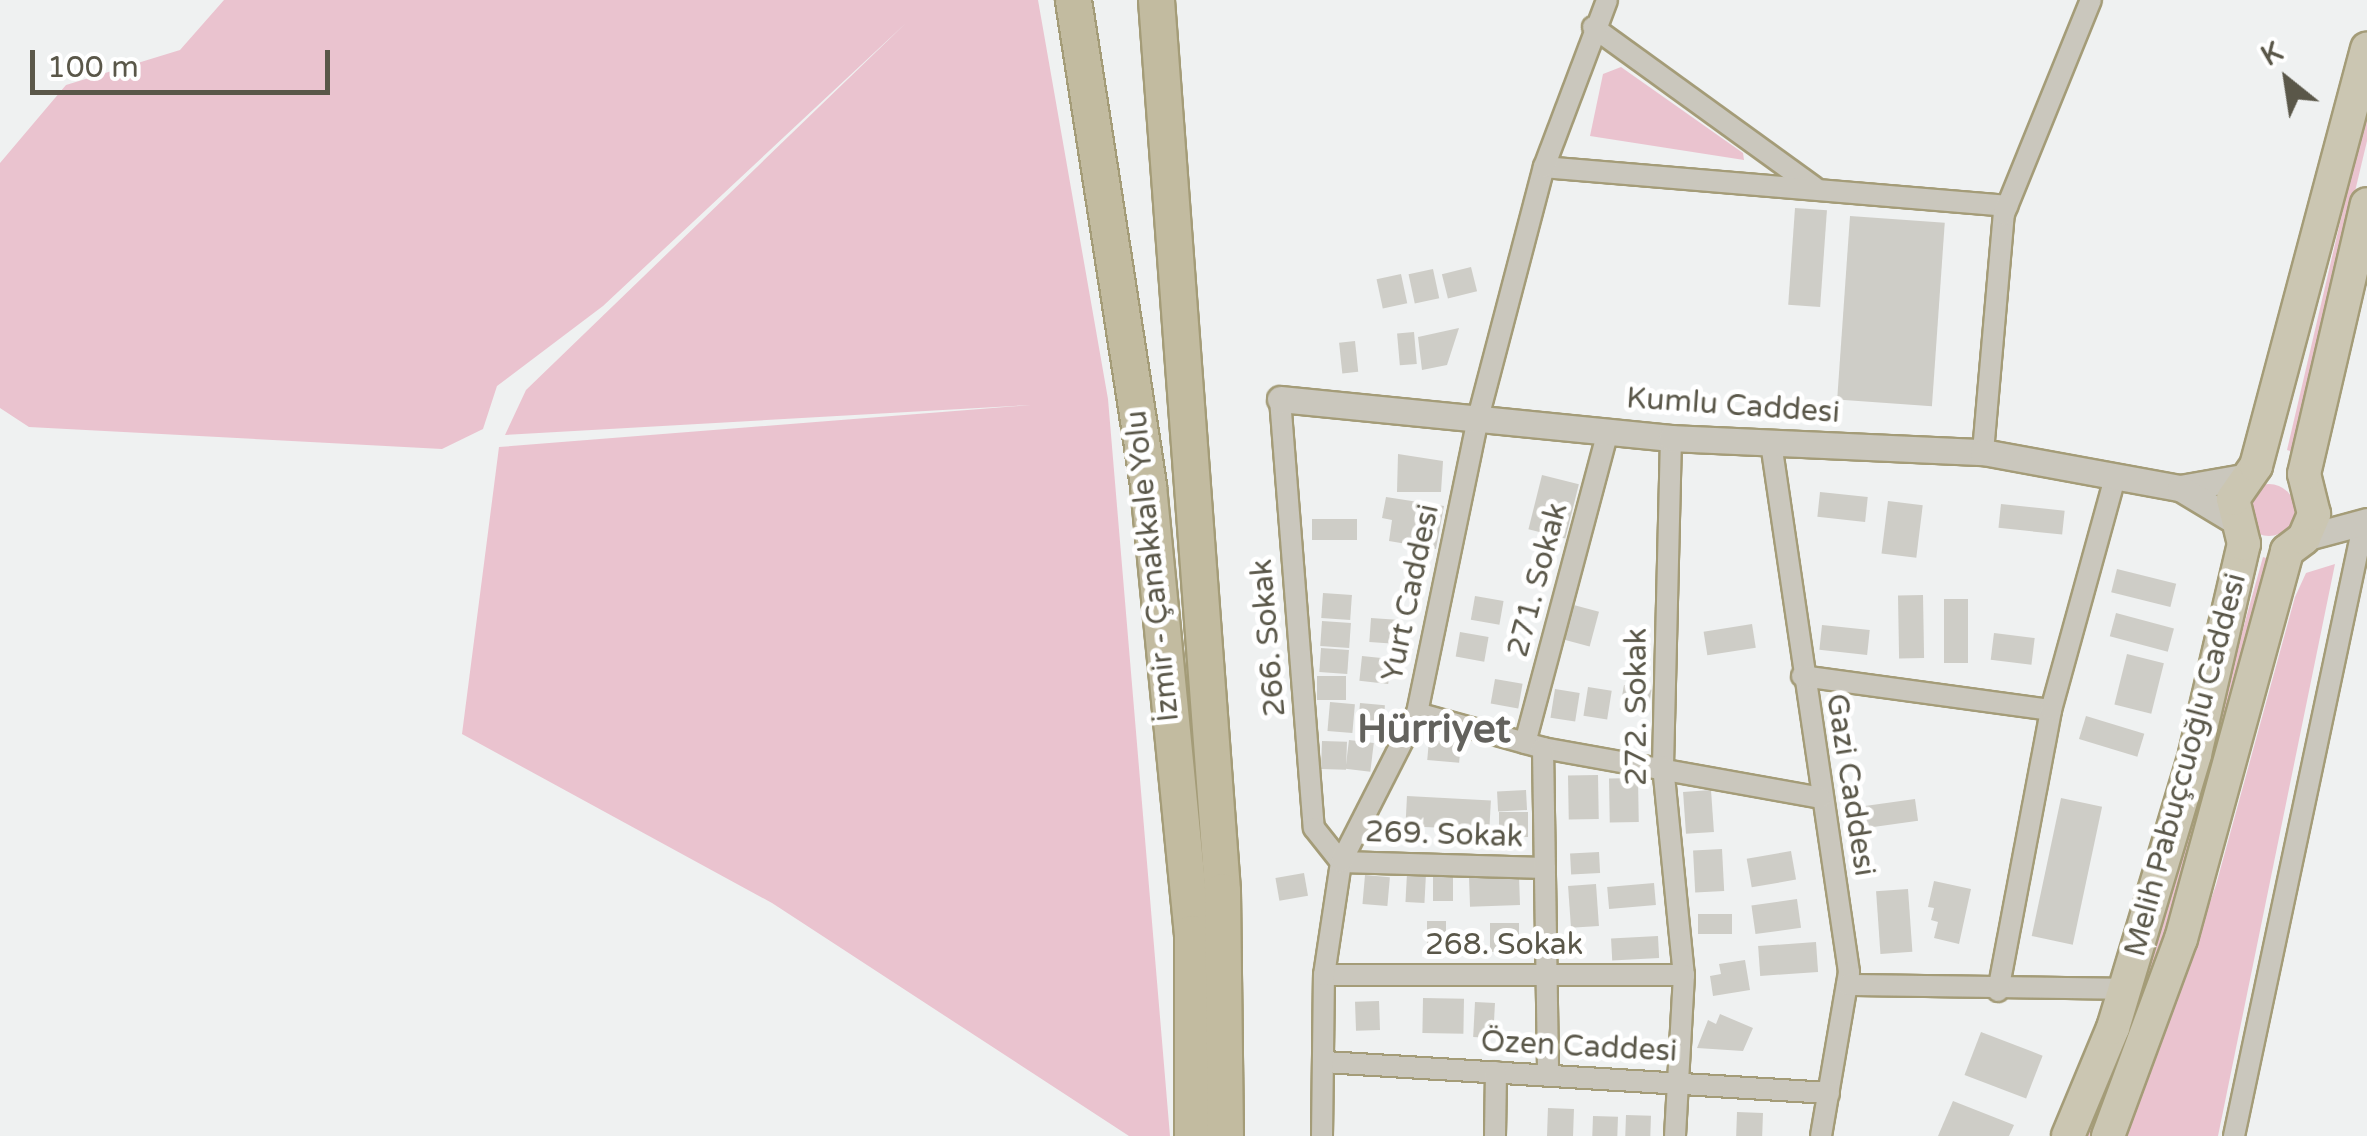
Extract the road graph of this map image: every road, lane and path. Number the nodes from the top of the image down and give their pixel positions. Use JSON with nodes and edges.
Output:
{"nodes":[{"id":1,"x":1073,"y":0,"type":"edge"},
{"id":2,"x":1156,"y":0,"type":"edge"},
{"id":3,"x":1607,"y":0,"type":"edge"},
{"id":4,"x":2091,"y":0,"type":"edge"},
{"id":5,"x":1593,"y":27,"type":"junction"},
{"id":6,"x":2367,"y":48,"type":"edge"},
{"id":7,"x":1544,"y":167,"type":"junction"},
{"id":8,"x":1818,"y":189,"type":"junction"},
{"id":9,"x":2367,"y":204,"type":"edge"},
{"id":10,"x":2007,"y":206,"type":"junction"},
{"id":11,"x":1280,"y":399,"type":"joint"},
{"id":12,"x":1478,"y":418,"type":"junction"},
{"id":13,"x":1608,"y":431,"type":"junction"},
{"id":14,"x":1671,"y":438,"type":"junction"},
{"id":15,"x":1771,"y":442,"type":"junction"},
{"id":16,"x":1983,"y":452,"type":"junction"},
{"id":17,"x":2250,"y":471,"type":"junction"},
{"id":18,"x":2115,"y":477,"type":"junction"},
{"id":19,"x":2310,"y":487,"type":"junction"},
{"id":20,"x":2180,"y":488,"type":"junction"},
{"id":21,"x":2365,"y":521,"type":"edge"},
{"id":22,"x":2238,"y":532,"type":"junction"},
{"id":23,"x":2295,"y":544,"type":"junction"},
{"id":24,"x":1802,"y":676,"type":"junction"},
{"id":25,"x":2050,"y":710,"type":"junction"},
{"id":26,"x":1417,"y":713,"type":"junction"},
{"id":27,"x":1534,"y":746,"type":"junction"},
{"id":28,"x":1663,"y":766,"type":"junction"},
{"id":29,"x":1821,"y":798,"type":"junction"},
{"id":30,"x":1342,"y":862,"type":"junction"},
{"id":31,"x":1544,"y":868,"type":"junction"},
{"id":32,"x":1324,"y":975,"type":"junction"},
{"id":33,"x":1684,"y":975,"type":"junction"},
{"id":34,"x":1547,"y":976,"type":"junction"},
{"id":35,"x":1847,"y":984,"type":"junction"},
{"id":36,"x":2126,"y":989,"type":"junction"},
{"id":37,"x":1998,"y":991,"type":"junction"},
{"id":38,"x":1324,"y":1062,"type":"junction"},
{"id":39,"x":1496,"y":1072,"type":"junction"},
{"id":40,"x":1548,"y":1076,"type":"junction"},
{"id":41,"x":1678,"y":1084,"type":"junction"},
{"id":42,"x":1829,"y":1092,"type":"junction"},
{"id":43,"x":1192,"y":1136,"type":"edge"},
{"id":44,"x":1226,"y":1136,"type":"edge"},
{"id":45,"x":1322,"y":1136,"type":"edge"},
{"id":46,"x":1495,"y":1136,"type":"edge"},
{"id":47,"x":1675,"y":1136,"type":"edge"},
{"id":48,"x":1821,"y":1136,"type":"edge"},
{"id":49,"x":2068,"y":1136,"type":"edge"},
{"id":50,"x":2108,"y":1136,"type":"edge"},
{"id":51,"x":2234,"y":1136,"type":"edge"}],
"edges":[{"from":1,"to":43,"type":"highway","name":"İzmir - Çanakkale Yolu"},
{"from":2,"to":44,"type":"highway","name":"İzmir - Çanakkale Yolu"},
{"from":3,"to":5,"type":"street","name":"Yurt Caddesi"},
{"from":4,"to":10,"type":"street"},
{"from":5,"to":7,"type":"street","name":"Yurt Caddesi"},
{"from":5,"to":8,"type":"street"},
{"from":6,"to":17,"type":"main road","name":"Melih Pabuçcuoğlu Caddesi"},
{"from":7,"to":8,"type":"street"},
{"from":7,"to":12,"type":"street","name":"Yurt Caddesi"},
{"from":8,"to":10,"type":"street"},
{"from":9,"to":19,"type":"main road","name":"Melih Pabuçcuoğlu Caddesi"},
{"from":10,"to":16,"type":"street"},
{"from":11,"to":12,"type":"street","name":"Kumlu Caddesi"},
{"from":11,"to":30,"type":"street","name":"266. Sokak"},
{"from":12,"to":13,"type":"street","name":"Kumlu Caddesi"},
{"from":12,"to":26,"type":"street","name":"Yurt Caddesi"},
{"from":13,"to":14,"type":"street","name":"Kumlu Caddesi"},
{"from":13,"to":27,"type":"street","name":"271. Sokak"},
{"from":14,"to":15,"type":"street","name":"Kumlu Caddesi"},
{"from":14,"to":28,"type":"street","name":"272. Sokak"},
{"from":15,"to":16,"type":"street","name":"Kumlu Caddesi"},
{"from":15,"to":24,"type":"street","name":"Gazi Caddesi"},
{"from":16,"to":18,"type":"street","name":"Kumlu Caddesi"},
{"from":17,"to":19,"type":"main road"},
{"from":17,"to":20,"type":"street"},
{"from":17,"to":22,"type":"main road","name":"Melih Pabuçcuoğlu Caddesi"},
{"from":18,"to":20,"type":"street","name":"Kumlu Caddesi"},
{"from":18,"to":25,"type":"street"},
{"from":19,"to":21,"type":"street"},
{"from":19,"to":23,"type":"main road","name":"Melih Pabuçcuoğlu Caddesi"},
{"from":20,"to":22,"type":"street"},
{"from":21,"to":23,"type":"street"},
{"from":21,"to":51,"type":"street"},
{"from":22,"to":23,"type":"main road"},
{"from":22,"to":36,"type":"main road","name":"Melih Pabuçcuoğlu Caddesi"},
{"from":23,"to":50,"type":"main road","name":"Melih Pabuçcuoğlu Caddesi"},
{"from":24,"to":25,"type":"street"},
{"from":24,"to":29,"type":"street","name":"Gazi Caddesi"},
{"from":25,"to":37,"type":"street"},
{"from":26,"to":27,"type":"street"},
{"from":26,"to":30,"type":"street","name":"Yurt Caddesi"},
{"from":27,"to":28,"type":"street"},
{"from":27,"to":31,"type":"street","name":"271. Sokak"},
{"from":28,"to":29,"type":"street"},
{"from":28,"to":33,"type":"street","name":"272. Sokak"},
{"from":29,"to":35,"type":"street","name":"Gazi Caddesi"},
{"from":30,"to":31,"type":"street","name":"269. Sokak"},
{"from":30,"to":32,"type":"street","name":"Yurt Caddesi"},
{"from":31,"to":34,"type":"street","name":"271. Sokak"},
{"from":32,"to":34,"type":"street","name":"268. Sokak"},
{"from":32,"to":38,"type":"street","name":"Yurt Caddesi"},
{"from":33,"to":34,"type":"street","name":"268. Sokak"},
{"from":33,"to":41,"type":"street","name":"272. Sokak"},
{"from":34,"to":40,"type":"street","name":"271. Sokak"},
{"from":35,"to":37,"type":"street"},
{"from":35,"to":42,"type":"street","name":"Gazi Caddesi"},
{"from":36,"to":37,"type":"street"},
{"from":36,"to":49,"type":"main road","name":"Melih Pabuçcuoğlu Caddesi"},
{"from":38,"to":39,"type":"street","name":"Özen Caddesi"},
{"from":38,"to":45,"type":"street","name":"Yurt Caddesi"},
{"from":39,"to":40,"type":"street","name":"Özen Caddesi"},
{"from":39,"to":46,"type":"street"},
{"from":40,"to":41,"type":"street","name":"Özen Caddesi"},
{"from":41,"to":42,"type":"street","name":"Özen Caddesi"},
{"from":41,"to":47,"type":"street","name":"272. Sokak"},
{"from":42,"to":48,"type":"street","name":"Gazi Caddesi"}]}
